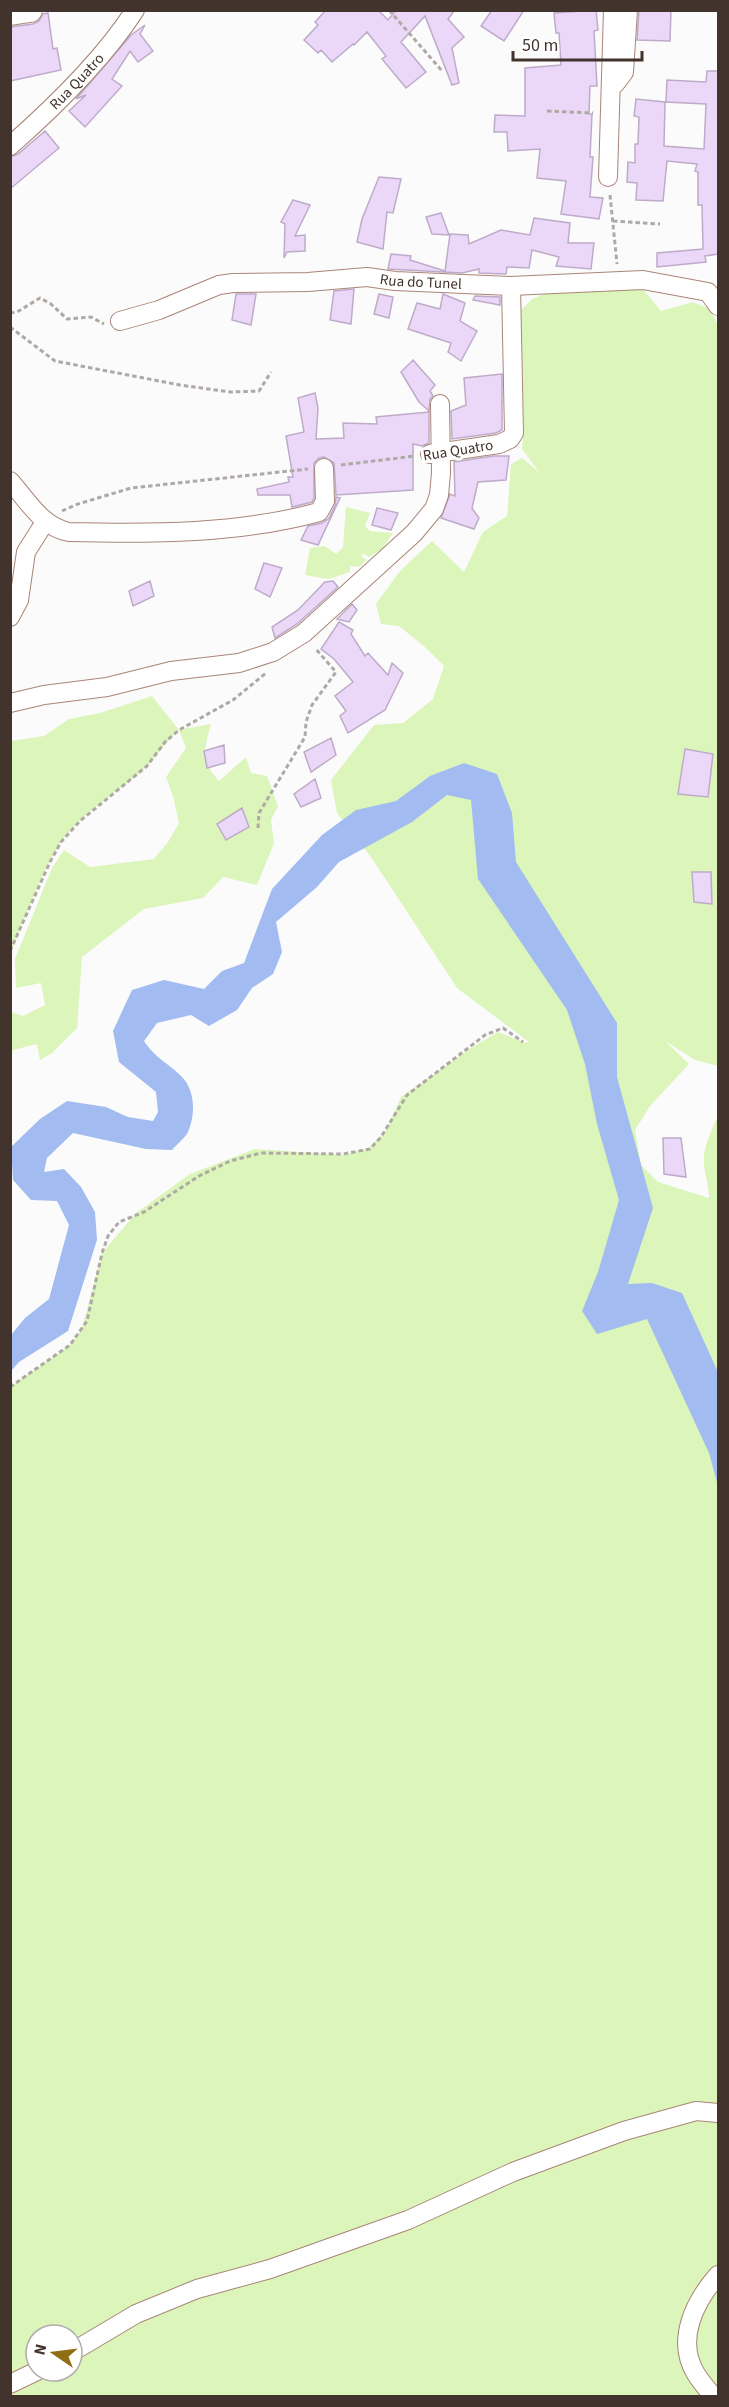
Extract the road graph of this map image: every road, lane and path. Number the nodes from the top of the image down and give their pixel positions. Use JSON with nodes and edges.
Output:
{"nodes":[{"id":1,"x":30,"y":10,"type":"edge"},
{"id":2,"x":135,"y":10,"type":"edge"},
{"id":3,"x":389,"y":10,"type":"edge"},
{"id":4,"x":613,"y":10,"type":"edge"},
{"id":5,"x":628,"y":10,"type":"edge"},
{"id":6,"x":10,"y":14,"type":"edge"},
{"id":7,"x":443,"y":72,"type":"dead end"},
{"id":8,"x":611,"y":91,"type":"junction"},
{"id":9,"x":547,"y":111,"type":"dead end"},
{"id":10,"x":610,"y":114,"type":"junction"},
{"id":11,"x":10,"y":146,"type":"edge"},
{"id":12,"x":609,"y":186,"type":"joint"},
{"id":13,"x":612,"y":221,"type":"junction"},
{"id":14,"x":660,"y":224,"type":"dead end"},
{"id":15,"x":619,"y":281,"type":"junction"},
{"id":16,"x":511,"y":286,"type":"junction"},
{"id":17,"x":715,"y":295,"type":"edge"},
{"id":18,"x":10,"y":314,"type":"edge"},
{"id":19,"x":120,"y":321,"type":"joint"},
{"id":20,"x":10,"y":327,"type":"edge"},
{"id":21,"x":271,"y":372,"type":"dead end"},
{"id":22,"x":440,"y":404,"type":"dead end"},
{"id":23,"x":435,"y":454,"type":"junction"},
{"id":24,"x":324,"y":468,"type":"junction"},
{"id":25,"x":10,"y":481,"type":"edge"},
{"id":26,"x":45,"y":522,"type":"junction"},
{"id":27,"x":10,"y":617,"type":"edge"},
{"id":28,"x":304,"y":633,"type":"junction"},
{"id":29,"x":269,"y":671,"type":"dead end"},
{"id":30,"x":10,"y":704,"type":"edge"},
{"id":31,"x":258,"y":828,"type":"dead end"},
{"id":32,"x":10,"y":951,"type":"edge"},
{"id":33,"x":523,"y":1042,"type":"dead end"},
{"id":34,"x":10,"y":1387,"type":"edge"},
{"id":35,"x":718,"y":2113,"type":"edge"},
{"id":36,"x":718,"y":2275,"type":"edge"},
{"id":37,"x":84,"y":2345,"type":"edge"},
{"id":38,"x":24,"y":2377,"type":"edge"},
{"id":39,"x":10,"y":2384,"type":"edge"},
{"id":40,"x":713,"y":2397,"type":"edge"}],
"edges":[{"from":1,"to":6,"type":"street"},
{"from":2,"to":11,"type":"street","name":"Rua Quatro"},
{"from":3,"to":7,"type":"path"},
{"from":4,"to":8,"type":"street"},
{"from":5,"to":8,"type":"street"},
{"from":8,"to":10,"type":"street"},
{"from":9,"to":10,"type":"path"},
{"from":10,"to":12,"type":"street"},
{"from":12,"to":13,"type":"path"},
{"from":13,"to":14,"type":"path"},
{"from":13,"to":15,"type":"path"},
{"from":15,"to":16,"type":"street","name":"Rua do Tunel"},
{"from":15,"to":17,"type":"street","name":"Rua do Tunel"},
{"from":16,"to":19,"type":"street","name":"Rua do Tunel"},
{"from":16,"to":23,"type":"street","name":"Rua Quatro"},
{"from":18,"to":19,"type":"path"},
{"from":20,"to":21,"type":"path"},
{"from":22,"to":23,"type":"street"},
{"from":23,"to":24,"type":"path","name":"Rua Quatro"},
{"from":23,"to":28,"type":"street"},
{"from":24,"to":26,"type":"path","name":"Rua Quatro"},
{"from":24,"to":26,"type":"street"},
{"from":25,"to":26,"type":"street"},
{"from":26,"to":27,"type":"street"},
{"from":28,"to":30,"type":"street"},
{"from":28,"to":31,"type":"path"},
{"from":29,"to":32,"type":"path"},
{"from":33,"to":34,"type":"path"},
{"from":35,"to":37,"type":"street"},
{"from":36,"to":40,"type":"street"},
{"from":38,"to":39,"type":"street"}]}
